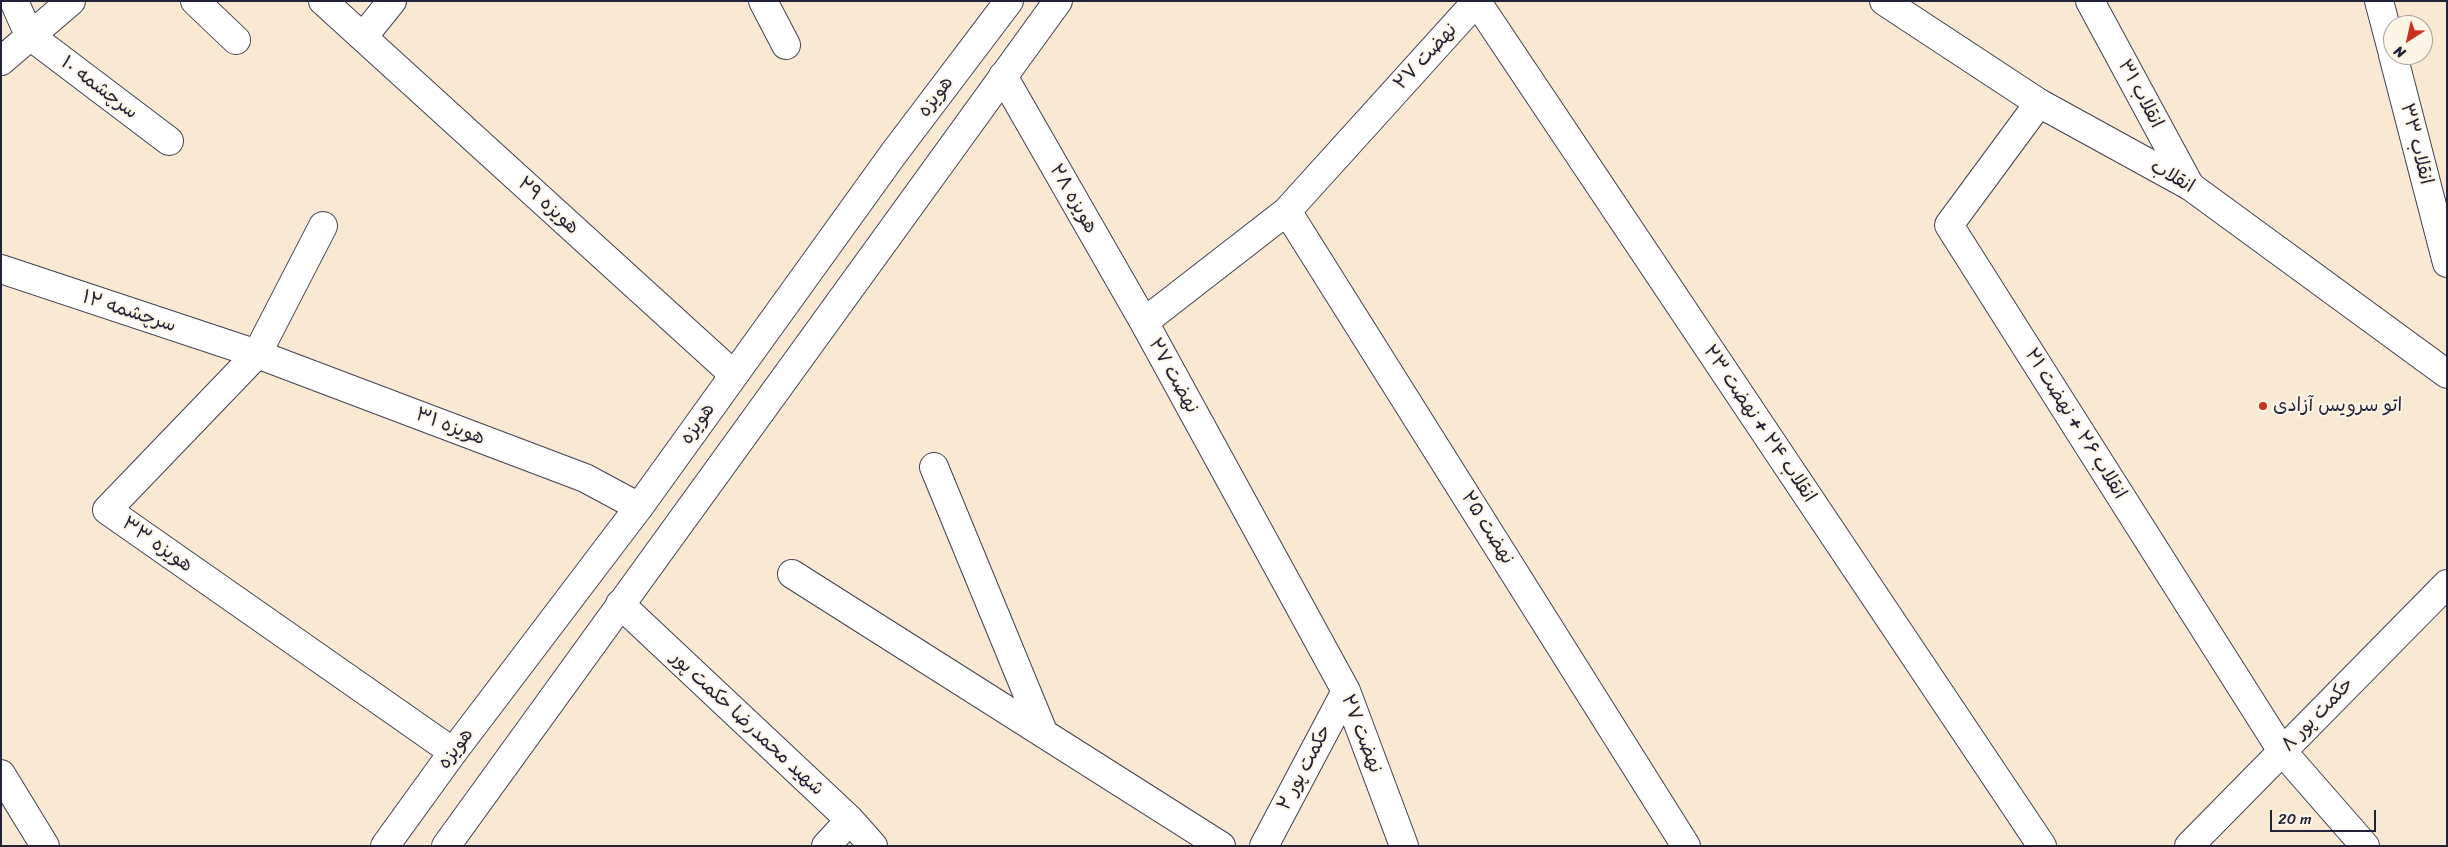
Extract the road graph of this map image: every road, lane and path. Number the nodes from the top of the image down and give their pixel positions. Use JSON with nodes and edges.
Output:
{"nodes":[{"id":1,"x":14,"y":1,"type":"edge"},
{"id":2,"x":71,"y":1,"type":"edge"},
{"id":3,"x":195,"y":1,"type":"edge"},
{"id":4,"x":323,"y":1,"type":"edge"},
{"id":5,"x":392,"y":1,"type":"edge"},
{"id":6,"x":762,"y":1,"type":"edge"},
{"id":7,"x":1058,"y":1,"type":"edge"},
{"id":8,"x":1884,"y":1,"type":"edge"},
{"id":9,"x":2090,"y":1,"type":"edge"},
{"id":10,"x":2380,"y":1,"type":"edge"},
{"id":11,"x":1008,"y":2,"type":"edge"},
{"id":12,"x":1477,"y":2,"type":"edge"},
{"id":13,"x":2383,"y":15,"type":"edge"},
{"id":14,"x":29,"y":36,"type":"junction"},
{"id":15,"x":364,"y":37,"type":"junction"},
{"id":16,"x":236,"y":40,"type":"dead end"},
{"id":17,"x":786,"y":45,"type":"dead end"},
{"id":18,"x":1,"y":61,"type":"edge"},
{"id":19,"x":2396,"y":65,"type":"edge"},
{"id":20,"x":1003,"y":76,"type":"junction"},
{"id":21,"x":2039,"y":103,"type":"junction"},
{"id":22,"x":169,"y":141,"type":"dead end"},
{"id":23,"x":2190,"y":186,"type":"junction"},
{"id":24,"x":1287,"y":211,"type":"junction"},
{"id":25,"x":323,"y":226,"type":"dead end"},
{"id":26,"x":2447,"y":263,"type":"edge"},
{"id":27,"x":1,"y":269,"type":"edge"},
{"id":28,"x":1144,"y":322,"type":"junction"},
{"id":29,"x":257,"y":354,"type":"junction"},
{"id":30,"x":733,"y":374,"type":"junction"},
{"id":31,"x":2447,"y":374,"type":"edge"},
{"id":32,"x":934,"y":467,"type":"dead end"},
{"id":33,"x":639,"y":507,"type":"junction"},
{"id":34,"x":792,"y":574,"type":"dead end"},
{"id":35,"x":2447,"y":584,"type":"edge"},
{"id":36,"x":620,"y":604,"type":"junction"},
{"id":37,"x":1346,"y":691,"type":"junction"},
{"id":38,"x":1044,"y":734,"type":"junction"},
{"id":39,"x":2282,"y":751,"type":"junction"},
{"id":40,"x":453,"y":752,"type":"junction"},
{"id":41,"x":1,"y":774,"type":"edge"},
{"id":42,"x":850,"y":820,"type":"junction"},
{"id":43,"x":45,"y":846,"type":"edge"},
{"id":44,"x":385,"y":846,"type":"edge"},
{"id":45,"x":446,"y":846,"type":"edge"},
{"id":46,"x":826,"y":846,"type":"edge"},
{"id":47,"x":873,"y":846,"type":"edge"},
{"id":48,"x":1221,"y":846,"type":"edge"},
{"id":49,"x":1264,"y":846,"type":"edge"},
{"id":50,"x":1404,"y":846,"type":"edge"},
{"id":51,"x":1686,"y":846,"type":"edge"},
{"id":52,"x":2042,"y":846,"type":"edge"},
{"id":53,"x":2189,"y":846,"type":"edge"},
{"id":54,"x":2365,"y":846,"type":"edge"}],
"edges":[{"from":1,"to":14,"type":"street"},
{"from":2,"to":14,"type":"street"},
{"from":3,"to":16,"type":"street"},
{"from":4,"to":15,"type":"street","name":"هویزه ۲۹"},
{"from":5,"to":15,"type":"street"},
{"from":6,"to":17,"type":"street"},
{"from":7,"to":20,"type":"street"},
{"from":8,"to":21,"type":"street","name":"انقلاب"},
{"from":9,"to":23,"type":"street","name":"انقلاب ۳۱"},
{"from":10,"to":13,"type":"street","name":"انقلاب ۳۳"},
{"from":11,"to":30,"type":"street","name":"هویزه"},
{"from":12,"to":24,"type":"street","name":"نهضت ۲۷"},
{"from":12,"to":52,"type":"street","name":"انقلاب ۲۴ + نهضت ۲۳"},
{"from":14,"to":18,"type":"street"},
{"from":14,"to":22,"type":"street","name":"سرچشمه ۱۰"},
{"from":15,"to":30,"type":"street","name":"هویزه ۲۹"},
{"from":19,"to":26,"type":"street","name":"انقلاب ۳۳"},
{"from":20,"to":28,"type":"street","name":"هویزه ۲۸"},
{"from":20,"to":36,"type":"street"},
{"from":21,"to":23,"type":"street","name":"انقلاب"},
{"from":21,"to":39,"type":"street","name":"انقلاب ۲۶ + نهضت ۲۱"},
{"from":23,"to":31,"type":"street","name":"انقلاب"},
{"from":24,"to":28,"type":"street","name":"نهضت ۲۷"},
{"from":24,"to":51,"type":"street","name":"نهضت ۲۵"},
{"from":25,"to":29,"type":"street","name":"هویزه ۳۳"},
{"from":27,"to":29,"type":"street","name":"سرچشمه ۱۲"},
{"from":28,"to":37,"type":"street","name":"نهضت ۲۷"},
{"from":29,"to":33,"type":"street","name":"هویزه ۳۱"},
{"from":29,"to":40,"type":"street","name":"هویزه ۳۳"},
{"from":30,"to":33,"type":"street","name":"هویزه"},
{"from":32,"to":38,"type":"street"},
{"from":33,"to":40,"type":"street","name":"هویزه"},
{"from":34,"to":38,"type":"street"},
{"from":35,"to":39,"type":"street","name":"حکمت پور ۸"},
{"from":36,"to":42,"type":"street","name":"شهید محمدرضا حکمت پور"},
{"from":36,"to":45,"type":"street"},
{"from":37,"to":49,"type":"street","name":"حکمت پور ۲"},
{"from":37,"to":50,"type":"street","name":"نهضت ۲۷"},
{"from":38,"to":48,"type":"street"},
{"from":39,"to":53,"type":"street","name":"حکمت پور ۸"},
{"from":39,"to":54,"type":"street"},
{"from":40,"to":44,"type":"street","name":"هویزه"},
{"from":41,"to":43,"type":"street"},
{"from":42,"to":46,"type":"street"},
{"from":42,"to":47,"type":"street","name":"شهید محمدرضا حکمت پور"}]}
